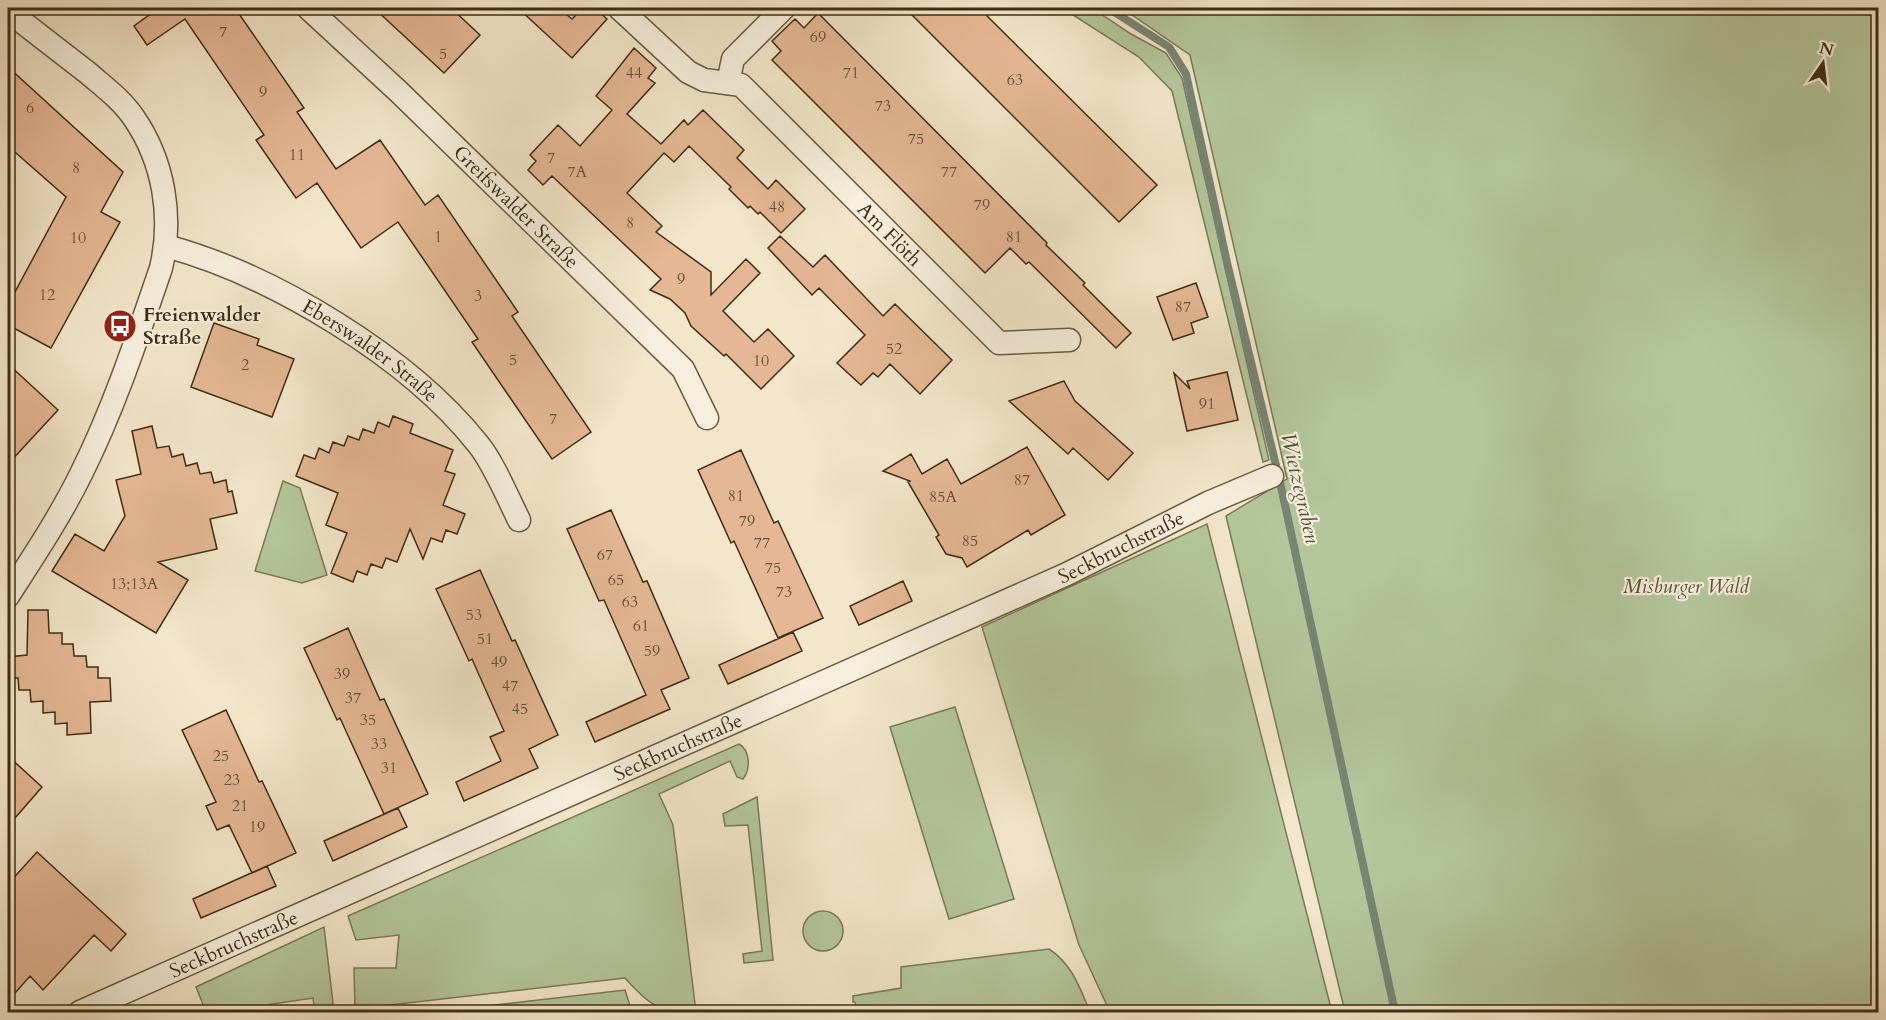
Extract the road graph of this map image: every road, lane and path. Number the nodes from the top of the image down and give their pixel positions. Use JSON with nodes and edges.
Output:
{"nodes":[{"id":1,"x":308,"y":8,"type":"edge"},
{"id":2,"x":619,"y":8,"type":"edge"},
{"id":3,"x":784,"y":8,"type":"edge"},
{"id":4,"x":8,"y":11,"type":"edge"},
{"id":5,"x":728,"y":83,"type":"junction"},
{"id":6,"x":166,"y":246,"type":"junction"},
{"id":7,"x":1069,"y":340,"type":"dead end"},
{"id":8,"x":707,"y":418,"type":"dead end"},
{"id":9,"x":1272,"y":476,"type":"dead end"},
{"id":10,"x":519,"y":520,"type":"dead end"},
{"id":11,"x":8,"y":596,"type":"edge"},
{"id":12,"x":80,"y":1012,"type":"edge"}],
"edges":[{"from":1,"to":8,"type":"street","name":"Greifswalder Straße"},
{"from":2,"to":5,"type":"street","name":"Am Flöth"},
{"from":3,"to":5,"type":"street"},
{"from":4,"to":6,"type":"street"},
{"from":5,"to":7,"type":"street","name":"Am Flöth"},
{"from":6,"to":10,"type":"street","name":"Eberswalder Straße"},
{"from":6,"to":11,"type":"street"},
{"from":9,"to":12,"type":"street","name":"Seckbruchstraße"}]}
